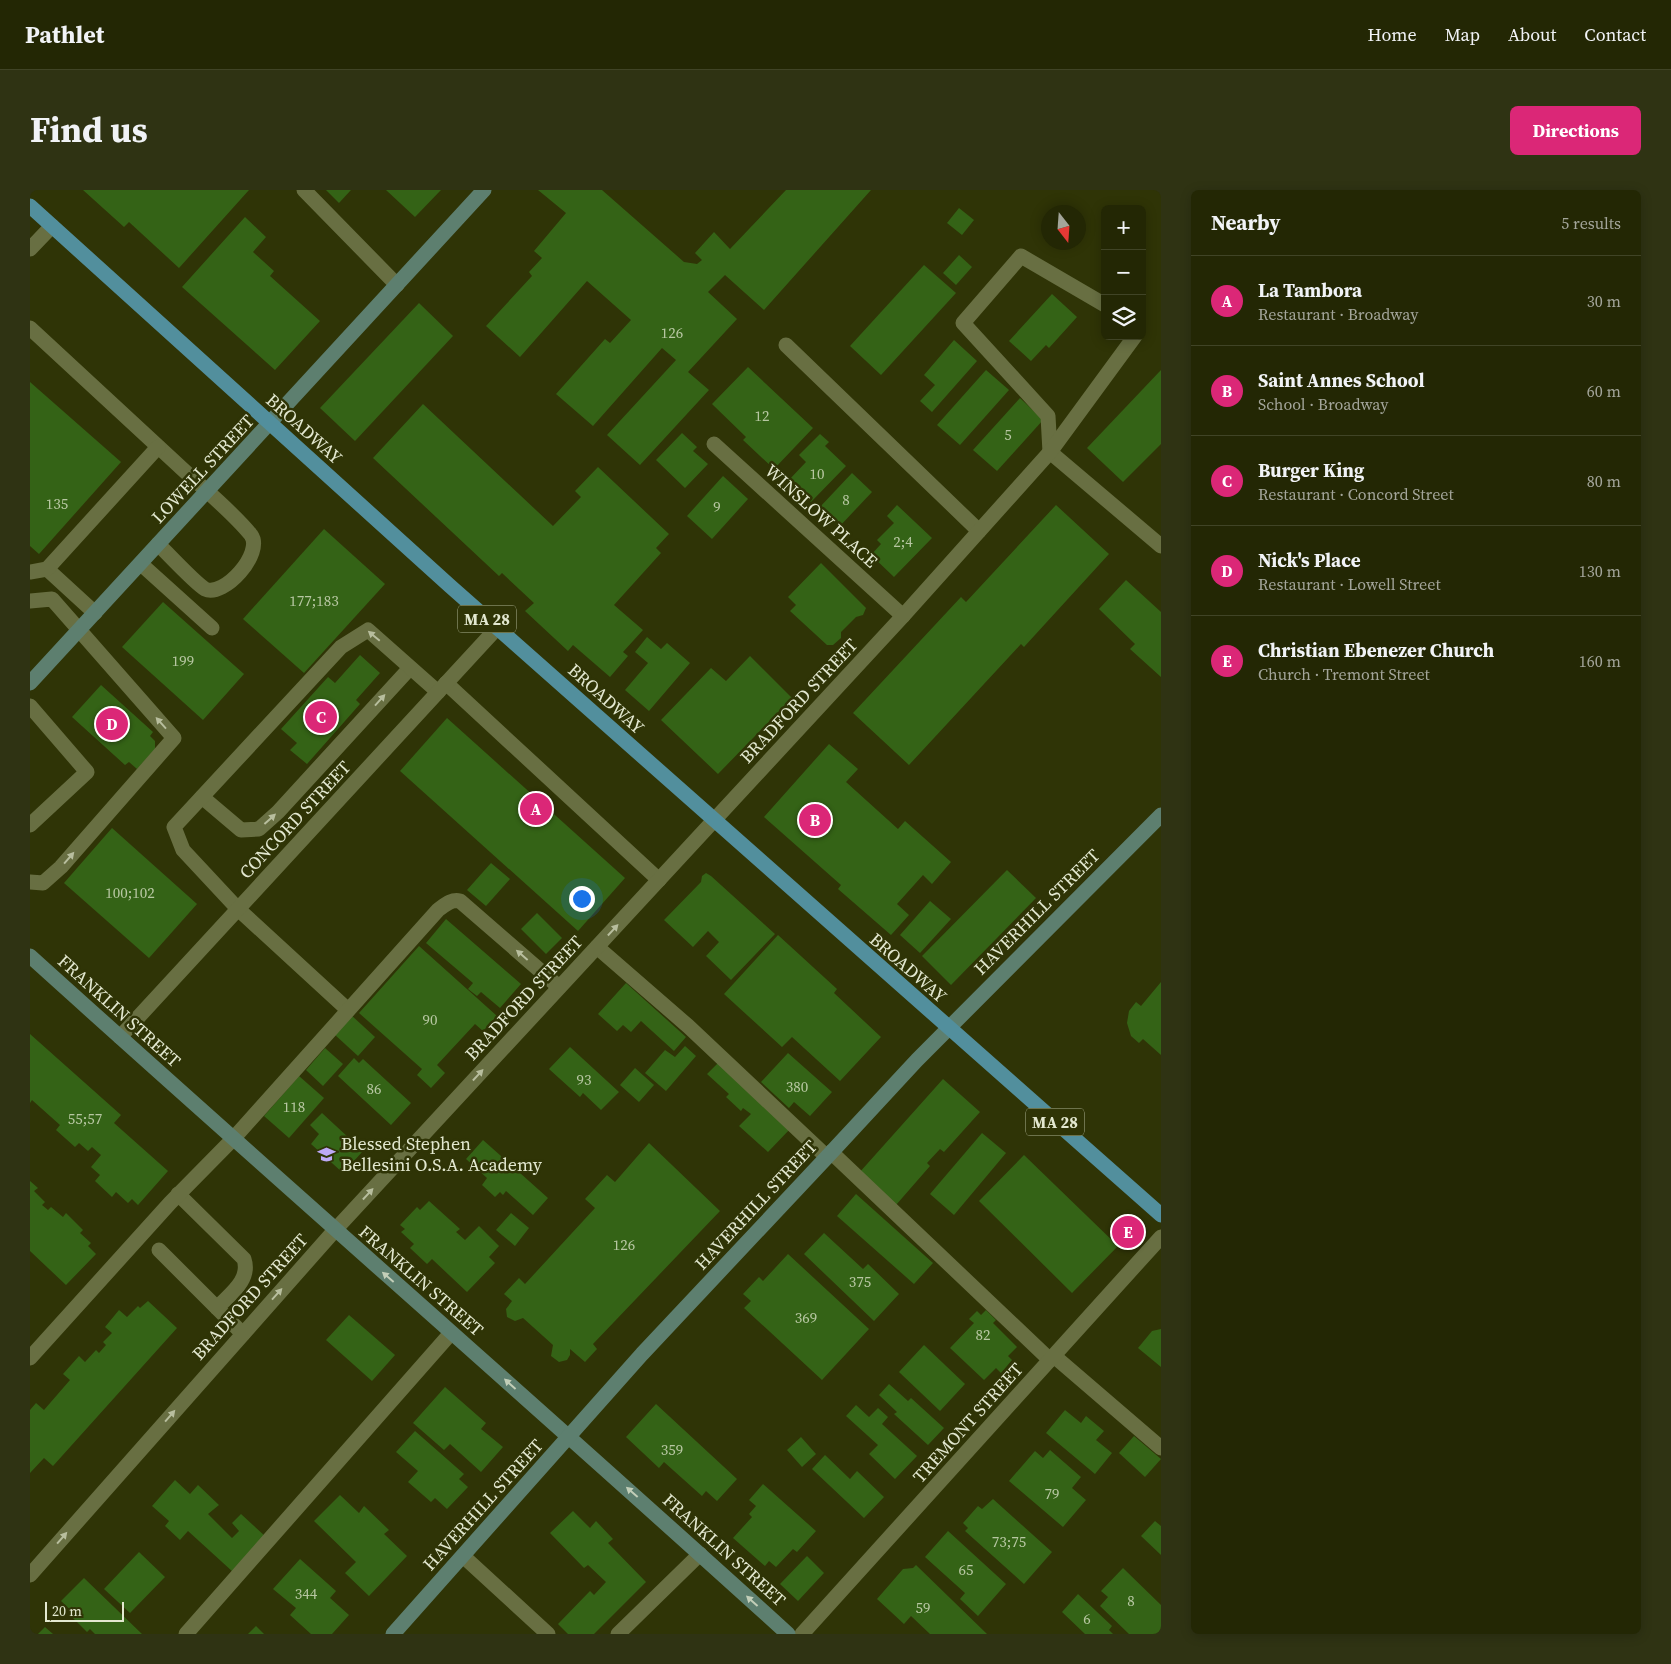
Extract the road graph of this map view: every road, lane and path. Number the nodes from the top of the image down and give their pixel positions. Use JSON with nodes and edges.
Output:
{"nodes":[{"id":1,"x":304,"y":190,"type":"edge"},
{"id":2,"x":484,"y":190,"type":"edge"},
{"id":3,"x":30,"y":206,"type":"edge"},
{"id":4,"x":52,"y":226,"type":"junction"},
{"id":5,"x":30,"y":249,"type":"edge"},
{"id":6,"x":397,"y":285,"type":"junction"},
{"id":7,"x":1101,"y":303,"type":"edge"},
{"id":8,"x":30,"y":328,"type":"edge"},
{"id":9,"x":1132,"y":340,"type":"edge"},
{"id":10,"x":786,"y":345,"type":"dead end"},
{"id":11,"x":270,"y":424,"type":"junction"},
{"id":12,"x":714,"y":444,"type":"dead end"},
{"id":13,"x":158,"y":447,"type":"junction"},
{"id":14,"x":1050,"y":452,"type":"junction"},
{"id":15,"x":207,"y":492,"type":"junction"},
{"id":16,"x":978,"y":531,"type":"junction"},
{"id":17,"x":158,"y":544,"type":"junction"},
{"id":18,"x":1161,"y":546,"type":"edge"},
{"id":19,"x":141,"y":564,"type":"junction"},
{"id":20,"x":47,"y":569,"type":"junction"},
{"id":21,"x":30,"y":572,"type":"edge"},
{"id":22,"x":30,"y":601,"type":"edge"},
{"id":23,"x":95,"y":613,"type":"junction"},
{"id":24,"x":903,"y":616,"type":"junction"},
{"id":25,"x":212,"y":628,"type":"dead end"},
{"id":26,"x":497,"y":628,"type":"junction"},
{"id":27,"x":78,"y":631,"type":"junction"},
{"id":28,"x":410,"y":668,"type":"junction"},
{"id":29,"x":30,"y":683,"type":"edge"},
{"id":30,"x":442,"y":688,"type":"junction"},
{"id":31,"x":30,"y":706,"type":"edge"},
{"id":32,"x":202,"y":797,"type":"junction"},
{"id":33,"x":1161,"y":815,"type":"edge"},
{"id":34,"x":714,"y":820,"type":"junction"},
{"id":35,"x":30,"y":825,"type":"edge"},
{"id":36,"x":658,"y":880,"type":"junction"},
{"id":37,"x":30,"y":882,"type":"edge"},
{"id":38,"x":238,"y":909,"type":"junction"},
{"id":39,"x":597,"y":947,"type":"junction"},
{"id":40,"x":30,"y":956,"type":"edge"},
{"id":41,"x":559,"y":987,"type":"junction"},
{"id":42,"x":348,"y":1010,"type":"junction"},
{"id":43,"x":948,"y":1028,"type":"junction"},
{"id":44,"x":120,"y":1038,"type":"junction"},
{"id":45,"x":233,"y":1139,"type":"junction"},
{"id":46,"x":829,"y":1154,"type":"junction"},
{"id":47,"x":178,"y":1194,"type":"junction"},
{"id":48,"x":1161,"y":1215,"type":"edge"},
{"id":49,"x":335,"y":1230,"type":"junction"},
{"id":50,"x":1161,"y":1237,"type":"edge"},
{"id":51,"x":159,"y":1250,"type":"dead end"},
{"id":52,"x":217,"y":1308,"type":"junction"},
{"id":53,"x":451,"y":1333,"type":"junction"},
{"id":54,"x":243,"y":1334,"type":"junction"},
{"id":55,"x":30,"y":1358,"type":"edge"},
{"id":56,"x":1052,"y":1358,"type":"junction"},
{"id":57,"x":569,"y":1437,"type":"junction"},
{"id":58,"x":1161,"y":1448,"type":"edge"},
{"id":59,"x":700,"y":1554,"type":"junction"},
{"id":60,"x":463,"y":1556,"type":"junction"},
{"id":61,"x":30,"y":1574,"type":"edge"},
{"id":62,"x":622,"y":1633,"type":"edge"},
{"id":63,"x":186,"y":1634,"type":"edge"},
{"id":64,"x":393,"y":1634,"type":"edge"},
{"id":65,"x":548,"y":1634,"type":"edge"},
{"id":66,"x":788,"y":1634,"type":"edge"},
{"id":67,"x":802,"y":1634,"type":"edge"}],
"edges":[{"from":1,"to":6,"type":"street"},
{"from":2,"to":6,"type":"street","name":"LOWELL STREET"},
{"from":3,"to":4,"type":"main road","name":"BROADWAY","number":"MA 28"},
{"from":4,"to":5,"type":"street"},
{"from":4,"to":11,"type":"main road","name":"BROADWAY","number":"MA 28"},
{"from":6,"to":11,"type":"street","name":"LOWELL STREET"},
{"from":7,"to":14,"type":"street"},
{"from":8,"to":13,"type":"street"},
{"from":9,"to":14,"type":"street","name":"BRADFORD STREET"},
{"from":10,"to":16,"type":"street"},
{"from":11,"to":15,"type":"street","name":"LOWELL STREET"},
{"from":11,"to":26,"type":"main road","name":"BROADWAY","number":"MA 28"},
{"from":12,"to":24,"type":"street","name":"WINSLOW PLACE"},
{"from":13,"to":15,"type":"street"},
{"from":13,"to":20,"type":"street"},
{"from":14,"to":16,"type":"street","name":"BRADFORD STREET"},
{"from":14,"to":18,"type":"street"},
{"from":15,"to":17,"type":"street","name":"LOWELL STREET"},
{"from":15,"to":17,"type":"street"},
{"from":16,"to":24,"type":"street","name":"BRADFORD STREET"},
{"from":17,"to":19,"type":"street","name":"LOWELL STREET"},
{"from":19,"to":23,"type":"street","name":"LOWELL STREET"},
{"from":19,"to":25,"type":"street"},
{"from":20,"to":21,"type":"street"},
{"from":20,"to":23,"type":"street"},
{"from":22,"to":27,"type":"street"},
{"from":23,"to":27,"type":"street","name":"LOWELL STREET"},
{"from":24,"to":34,"type":"street","name":"BRADFORD STREET"},
{"from":26,"to":30,"type":"street","name":"CONCORD STREET"},
{"from":26,"to":34,"type":"main road","name":"BROADWAY","number":"MA 28"},
{"from":27,"to":29,"type":"street","name":"LOWELL STREET"},
{"from":37,"to":27,"type":"street","one_way":true},
{"from":28,"to":30,"type":"street"},
{"from":32,"to":28,"type":"street","one_way":true},
{"from":28,"to":32,"type":"street","one_way":true},
{"from":30,"to":36,"type":"street"},
{"from":30,"to":38,"type":"street","name":"CONCORD STREET"},
{"from":31,"to":35,"type":"street"},
{"from":32,"to":38,"type":"street"},
{"from":33,"to":43,"type":"street","name":"HAVERHILL STREET"},
{"from":34,"to":36,"type":"street","name":"BRADFORD STREET"},
{"from":34,"to":43,"type":"main road","name":"BROADWAY","number":"MA 28"},
{"from":39,"to":36,"type":"street","name":"BRADFORD STREET","one_way":true},
{"from":38,"to":42,"type":"street"},
{"from":38,"to":44,"type":"street","name":"CONCORD STREET"},
{"from":39,"to":41,"type":"street","name":"BRADFORD STREET"},
{"from":39,"to":46,"type":"street"},
{"from":40,"to":44,"type":"street","name":"FRANKLIN STREET"},
{"from":41,"to":42,"type":"street","one_way":true},
{"from":49,"to":41,"type":"street","name":"BRADFORD STREET","one_way":true},
{"from":42,"to":45,"type":"street"},
{"from":43,"to":46,"type":"street","name":"HAVERHILL STREET"},
{"from":43,"to":48,"type":"main road","name":"BROADWAY","number":"MA 28"},
{"from":44,"to":45,"type":"street","name":"FRANKLIN STREET"},
{"from":45,"to":47,"type":"street"},
{"from":45,"to":49,"type":"street","name":"FRANKLIN STREET"},
{"from":46,"to":56,"type":"street"},
{"from":46,"to":57,"type":"street","name":"HAVERHILL STREET"},
{"from":47,"to":52,"type":"street"},
{"from":47,"to":55,"type":"street"},
{"from":53,"to":49,"type":"street","name":"FRANKLIN STREET","one_way":true},
{"from":54,"to":49,"type":"street","name":"BRADFORD STREET","one_way":true},
{"from":50,"to":56,"type":"street","name":"TREMONT STREET"},
{"from":51,"to":52,"type":"street"},
{"from":52,"to":54,"type":"street"},
{"from":57,"to":53,"type":"street","name":"FRANKLIN STREET","one_way":true},
{"from":53,"to":63,"type":"street"},
{"from":61,"to":54,"type":"street","name":"BRADFORD STREET","one_way":true},
{"from":56,"to":58,"type":"street"},
{"from":56,"to":67,"type":"street","name":"TREMONT STREET"},
{"from":59,"to":57,"type":"street","name":"FRANKLIN STREET","one_way":true},
{"from":57,"to":60,"type":"street","name":"HAVERHILL STREET"},
{"from":59,"to":62,"type":"street"},
{"from":66,"to":59,"type":"street","name":"FRANKLIN STREET","one_way":true},
{"from":60,"to":64,"type":"street","name":"HAVERHILL STREET"},
{"from":60,"to":65,"type":"street"}]}
